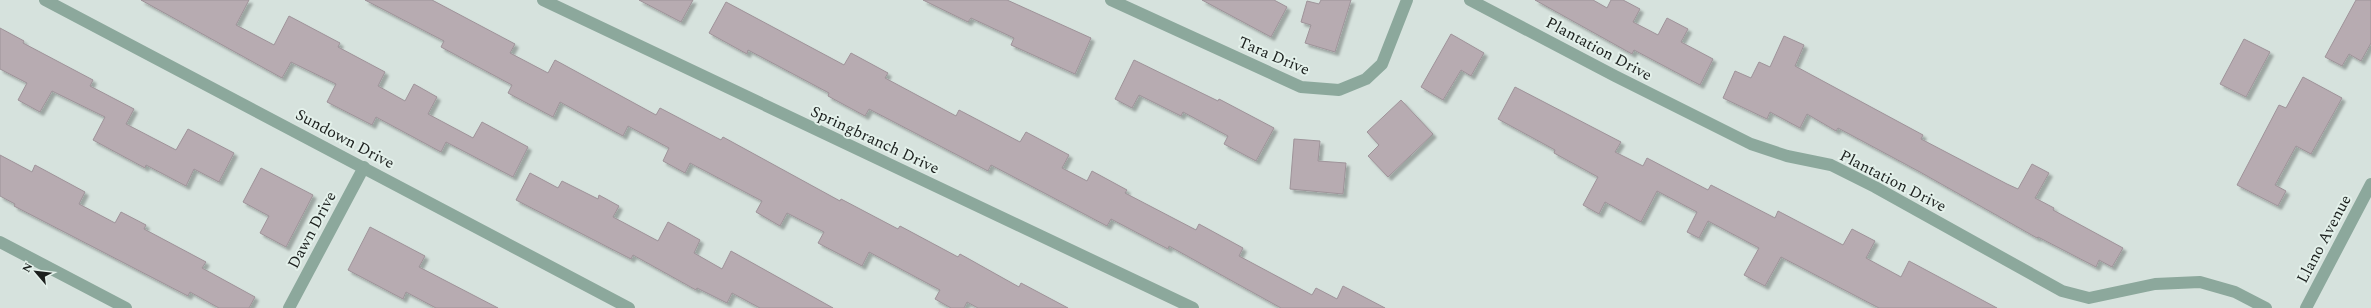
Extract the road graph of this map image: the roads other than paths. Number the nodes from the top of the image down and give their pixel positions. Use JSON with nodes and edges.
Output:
{"nodes":[{"id":1,"x":45,"y":0,"type":"edge"},
{"id":2,"x":543,"y":0,"type":"edge"},
{"id":3,"x":1111,"y":0,"type":"edge"},
{"id":4,"x":1408,"y":0,"type":"edge"},
{"id":5,"x":1470,"y":0,"type":"edge"},
{"id":6,"x":364,"y":167,"type":"junction"},
{"id":7,"x":2371,"y":184,"type":"edge"},
{"id":8,"x":0,"y":242,"type":"edge"},
{"id":9,"x":126,"y":308,"type":"edge"},
{"id":10,"x":289,"y":308,"type":"edge"},
{"id":11,"x":629,"y":308,"type":"edge"},
{"id":12,"x":1193,"y":308,"type":"edge"},
{"id":13,"x":2266,"y":308,"type":"edge"},
{"id":14,"x":2306,"y":308,"type":"edge"}],
"edges":[{"from":1,"to":6,"type":"street","name":"Sundown Drive"},
{"from":2,"to":12,"type":"street","name":"Springbranch Drive"},
{"from":3,"to":4,"type":"street","name":"Tara Drive"},
{"from":5,"to":13,"type":"street","name":"Plantation Drive"},
{"from":6,"to":10,"type":"street","name":"Dawn Drive"},
{"from":6,"to":11,"type":"street","name":"Sundown Drive"},
{"from":7,"to":14,"type":"street","name":"Llano Avenue"},
{"from":8,"to":9,"type":"street"}]}
